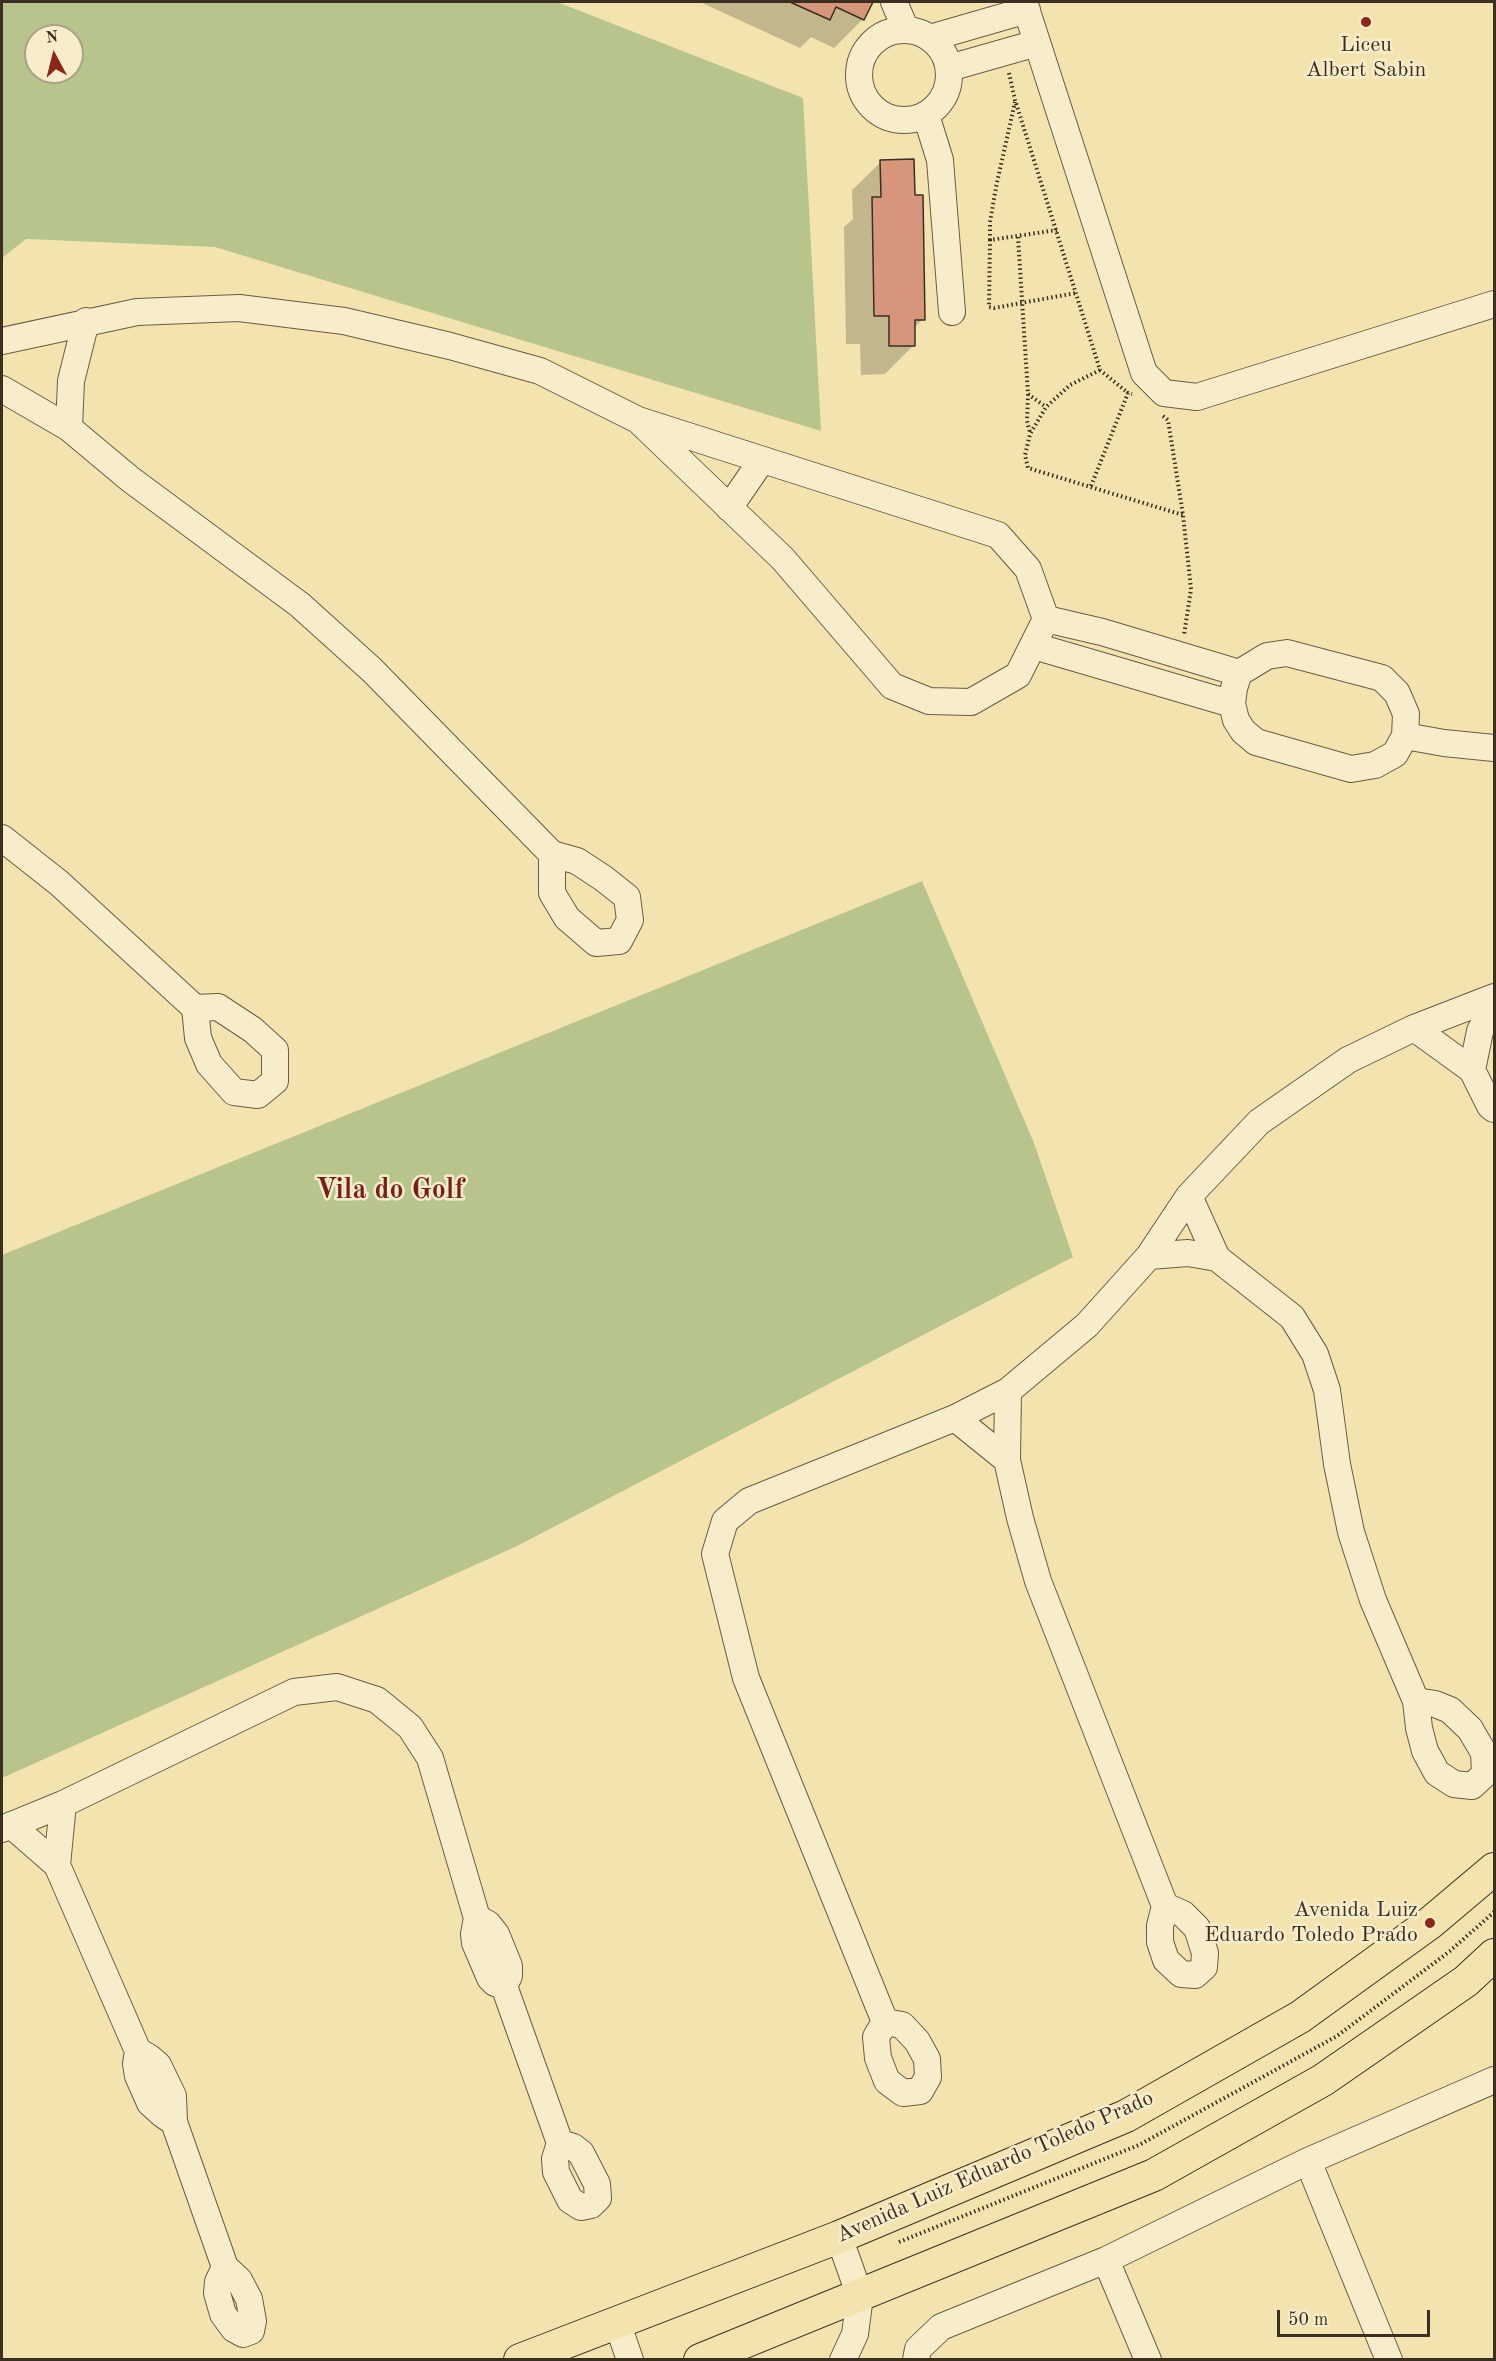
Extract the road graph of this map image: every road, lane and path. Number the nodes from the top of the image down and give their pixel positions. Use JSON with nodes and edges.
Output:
{"nodes":[{"id":1,"x":894,"y":2,"type":"edge"},
{"id":2,"x":1026,"y":6,"type":"edge"},
{"id":3,"x":906,"y":30,"type":"junction"},
{"id":4,"x":930,"y":38,"type":"junction"},
{"id":5,"x":1037,"y":43,"type":"junction"},
{"id":6,"x":1004,"y":52,"type":"junction"},
{"id":7,"x":949,"y":69,"type":"junction"},
{"id":8,"x":1016,"y":100,"type":"junction"},
{"id":9,"x":926,"y":115,"type":"junction"},
{"id":10,"x":1058,"y":230,"type":"junction"},
{"id":11,"x":1018,"y":237,"type":"junction"},
{"id":12,"x":990,"y":240,"type":"junction"},
{"id":13,"x":1076,"y":293,"type":"junction"},
{"id":14,"x":1022,"y":303,"type":"junction"},
{"id":15,"x":1494,"y":304,"type":"edge"},
{"id":16,"x":952,"y":312,"type":"dead end"},
{"id":17,"x":86,"y":321,"type":"junction"},
{"id":18,"x":2,"y":341,"type":"edge"},
{"id":19,"x":1100,"y":370,"type":"junction"},
{"id":20,"x":2,"y":389,"type":"edge"},
{"id":21,"x":1128,"y":393,"type":"junction"},
{"id":22,"x":1028,"y":394,"type":"junction"},
{"id":23,"x":1136,"y":396,"type":"dead end"},
{"id":24,"x":1046,"y":407,"type":"junction"},
{"id":25,"x":1160,"y":414,"type":"dead end"},
{"id":26,"x":638,"y":420,"type":"junction"},
{"id":27,"x":69,"y":428,"type":"junction"},
{"id":28,"x":1030,"y":434,"type":"junction"},
{"id":29,"x":762,"y":460,"type":"junction"},
{"id":30,"x":1091,"y":486,"type":"junction"},
{"id":31,"x":729,"y":508,"type":"junction"},
{"id":32,"x":1184,"y":515,"type":"junction"},
{"id":33,"x":1046,"y":619,"type":"junction"},
{"id":34,"x":1034,"y":646,"type":"junction"},
{"id":35,"x":1178,"y":654,"type":"junction"},
{"id":36,"x":1239,"y":673,"type":"junction"},
{"id":37,"x":1232,"y":704,"type":"junction"},
{"id":38,"x":1405,"y":736,"type":"junction"},
{"id":39,"x":1494,"y":748,"type":"edge"},
{"id":40,"x":2,"y":838,"type":"edge"},
{"id":41,"x":552,"y":854,"type":"dead end"},
{"id":42,"x":1494,"y":997,"type":"edge"},
{"id":43,"x":1494,"y":1004,"type":"edge"},
{"id":44,"x":195,"y":1008,"type":"dead end"},
{"id":45,"x":1413,"y":1028,"type":"junction"},
{"id":46,"x":1472,"y":1070,"type":"junction"},
{"id":47,"x":1494,"y":1110,"type":"edge"},
{"id":48,"x":1190,"y":1196,"type":"junction"},
{"id":49,"x":1149,"y":1256,"type":"junction"},
{"id":50,"x":1217,"y":1258,"type":"junction"},
{"id":51,"x":1008,"y":1391,"type":"junction"},
{"id":52,"x":955,"y":1418,"type":"junction"},
{"id":53,"x":1007,"y":1460,"type":"junction"},
{"id":54,"x":1416,"y":1701,"type":"dead end"},
{"id":55,"x":63,"y":1804,"type":"junction"},
{"id":56,"x":6,"y":1827,"type":"edge"},
{"id":57,"x":57,"y":1865,"type":"junction"},
{"id":58,"x":1494,"y":1869,"type":"edge"},
{"id":59,"x":1165,"y":1906,"type":"dead end"},
{"id":60,"x":1494,"y":1955,"type":"edge"},
{"id":61,"x":885,"y":2022,"type":"dead end"},
{"id":62,"x":1494,"y":2080,"type":"edge"},
{"id":63,"x":560,"y":2143,"type":"dead end"},
{"id":64,"x":1308,"y":2161,"type":"junction"},
{"id":65,"x":839,"y":2237,"type":"junction"},
{"id":66,"x":1106,"y":2260,"type":"junction"},
{"id":67,"x":225,"y":2267,"type":"dead end"},
{"id":68,"x":860,"y":2295,"type":"junction"},
{"id":69,"x":617,"y":2322,"type":"junction"},
{"id":70,"x":520,"y":2360,"type":"edge"},
{"id":71,"x":630,"y":2360,"type":"edge"},
{"id":72,"x":700,"y":2360,"type":"edge"},
{"id":73,"x":843,"y":2360,"type":"edge"},
{"id":74,"x":916,"y":2360,"type":"edge"},
{"id":75,"x":1148,"y":2360,"type":"edge"},
{"id":76,"x":1389,"y":2360,"type":"edge"}],
"edges":[{"from":1,"to":3,"type":"street"},
{"from":2,"to":4,"type":"street"},
{"from":2,"to":5,"type":"street"},
{"from":3,"to":4,"type":"street"},
{"from":3,"to":9,"type":"street"},
{"from":4,"to":7,"type":"street"},
{"from":5,"to":6,"type":"street"},
{"from":5,"to":15,"type":"street"},
{"from":6,"to":7,"type":"street"},
{"from":6,"to":8,"type":"path"},
{"from":7,"to":9,"type":"street"},
{"from":8,"to":10,"type":"path"},
{"from":8,"to":12,"type":"path"},
{"from":9,"to":16,"type":"street"},
{"from":10,"to":11,"type":"path"},
{"from":10,"to":13,"type":"path"},
{"from":11,"to":12,"type":"path"},
{"from":11,"to":14,"type":"path"},
{"from":12,"to":14,"type":"path"},
{"from":13,"to":14,"type":"path"},
{"from":13,"to":19,"type":"path"},
{"from":14,"to":22,"type":"path"},
{"from":17,"to":18,"type":"street"},
{"from":17,"to":26,"type":"street"},
{"from":17,"to":27,"type":"street"},
{"from":19,"to":21,"type":"path"},
{"from":19,"to":24,"type":"path"},
{"from":20,"to":27,"type":"street"},
{"from":21,"to":23,"type":"path"},
{"from":21,"to":30,"type":"path"},
{"from":22,"to":24,"type":"path"},
{"from":22,"to":28,"type":"path"},
{"from":24,"to":28,"type":"path"},
{"from":25,"to":32,"type":"path"},
{"from":26,"to":29,"type":"street"},
{"from":26,"to":31,"type":"street"},
{"from":27,"to":41,"type":"street"},
{"from":28,"to":30,"type":"path"},
{"from":29,"to":31,"type":"street"},
{"from":29,"to":33,"type":"street"},
{"from":30,"to":32,"type":"path"},
{"from":31,"to":34,"type":"street"},
{"from":32,"to":35,"type":"path"},
{"from":33,"to":34,"type":"street"},
{"from":33,"to":35,"type":"street"},
{"from":34,"to":37,"type":"street"},
{"from":35,"to":36,"type":"street"},
{"from":36,"to":37,"type":"street"},
{"from":36,"to":38,"type":"street"},
{"from":37,"to":38,"type":"street"},
{"from":38,"to":39,"type":"street"},
{"from":40,"to":44,"type":"street"},
{"from":42,"to":45,"type":"street"},
{"from":43,"to":46,"type":"street"},
{"from":45,"to":46,"type":"street"},
{"from":45,"to":48,"type":"street"},
{"from":46,"to":47,"type":"street"},
{"from":48,"to":49,"type":"street"},
{"from":48,"to":50,"type":"street"},
{"from":49,"to":50,"type":"street"},
{"from":49,"to":51,"type":"street"},
{"from":50,"to":54,"type":"street"},
{"from":51,"to":52,"type":"street"},
{"from":51,"to":53,"type":"street"},
{"from":52,"to":53,"type":"street"},
{"from":52,"to":61,"type":"street"},
{"from":53,"to":59,"type":"street"},
{"from":55,"to":56,"type":"street"},
{"from":55,"to":57,"type":"street"},
{"from":55,"to":63,"type":"street"},
{"from":56,"to":57,"type":"street"},
{"from":57,"to":67,"type":"street"},
{"from":58,"to":65,"type":"main road","name":"Avenida Luiz Eduardo Toledo Prado"},
{"from":60,"to":68,"type":"main road"},
{"from":62,"to":64,"type":"street"},
{"from":64,"to":66,"type":"street"},
{"from":64,"to":76,"type":"street"},
{"from":65,"to":68,"type":"street"},
{"from":65,"to":69,"type":"main road","name":"Avenida Luiz Eduardo Toledo Prado"},
{"from":66,"to":74,"type":"street"},
{"from":66,"to":75,"type":"street"},
{"from":68,"to":72,"type":"main road"},
{"from":68,"to":73,"type":"street"},
{"from":69,"to":70,"type":"main road","name":"Avenida Luiz Eduardo Toledo Prado"},
{"from":69,"to":71,"type":"street"}]}
